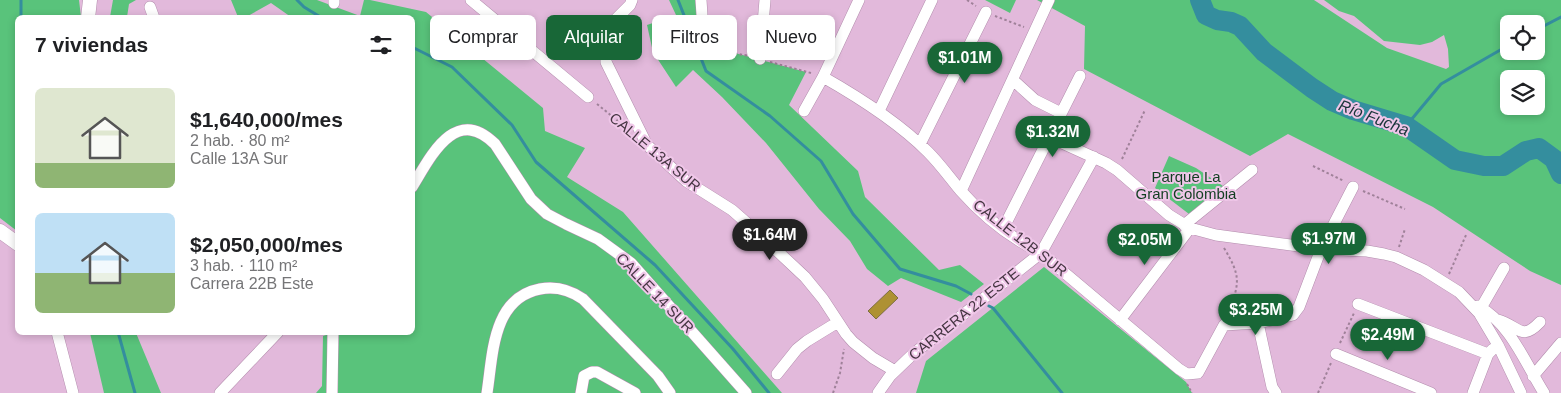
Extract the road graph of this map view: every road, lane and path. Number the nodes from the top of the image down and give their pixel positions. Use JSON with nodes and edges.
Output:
{"nodes":[{"id":1,"x":90,"y":0,"type":"edge"},
{"id":2,"x":471,"y":0,"type":"edge"},
{"id":3,"x":632,"y":0,"type":"edge"},
{"id":4,"x":701,"y":0,"type":"edge"},
{"id":5,"x":765,"y":0,"type":"edge"},
{"id":6,"x":860,"y":0,"type":"edge"},
{"id":7,"x":932,"y":0,"type":"edge"},
{"id":8,"x":967,"y":0,"type":"edge"},
{"id":9,"x":1049,"y":0,"type":"edge"},
{"id":10,"x":986,"y":12,"type":"junction"},
{"id":11,"x":88,"y":15,"type":"edge"},
{"id":12,"x":702,"y":15,"type":"edge"},
{"id":13,"x":764,"y":15,"type":"edge"},
{"id":14,"x":1035,"y":31,"type":"junction"},
{"id":15,"x":1080,"y":76,"type":"dead end"},
{"id":16,"x":823,"y":77,"type":"junction"},
{"id":17,"x":1013,"y":80,"type":"junction"},
{"id":18,"x":588,"y":97,"type":"joint"},
{"id":19,"x":1145,"y":110,"type":"dead end"},
{"id":20,"x":804,"y":111,"type":"dead end"},
{"id":21,"x":879,"y":111,"type":"junction"},
{"id":22,"x":1061,"y":113,"type":"junction"},
{"id":23,"x":625,"y":127,"type":"dead end"},
{"id":24,"x":1049,"y":137,"type":"junction"},
{"id":25,"x":920,"y":144,"type":"junction"},
{"id":26,"x":1094,"y":157,"type":"junction"},
{"id":27,"x":1117,"y":170,"type":"junction"},
{"id":28,"x":1252,"y":170,"type":"dead end"},
{"id":29,"x":415,"y":182,"type":"edge"},
{"id":30,"x":1353,"y":187,"type":"dead end"},
{"id":31,"x":961,"y":191,"type":"junction"},
{"id":32,"x":1187,"y":226,"type":"junction"},
{"id":33,"x":1003,"y":229,"type":"junction"},
{"id":34,"x":1405,"y":229,"type":"dead end"},
{"id":35,"x":0,"y":231,"type":"edge"},
{"id":36,"x":1216,"y":235,"type":"junction"},
{"id":37,"x":1466,"y":235,"type":"dead end"},
{"id":38,"x":15,"y":242,"type":"edge"},
{"id":39,"x":1321,"y":249,"type":"junction"},
{"id":40,"x":1041,"y":253,"type":"junction"},
{"id":41,"x":1396,"y":257,"type":"junction"},
{"id":42,"x":1504,"y":268,"type":"dead end"},
{"id":43,"x":1445,"y":283,"type":"junction"},
{"id":44,"x":1470,"y":302,"type":"junction"},
{"id":45,"x":1358,"y":304,"type":"dead end"},
{"id":46,"x":1481,"y":308,"type":"junction"},
{"id":47,"x":1494,"y":319,"type":"junction"},
{"id":48,"x":1120,"y":320,"type":"junction"},
{"id":49,"x":838,"y":322,"type":"junction"},
{"id":50,"x":1540,"y":322,"type":"dead end"},
{"id":51,"x":1258,"y":323,"type":"junction"},
{"id":52,"x":1224,"y":325,"type":"junction"},
{"id":53,"x":846,"y":334,"type":"junction"},
{"id":54,"x":58,"y":335,"type":"edge"},
{"id":55,"x":275,"y":335,"type":"edge"},
{"id":56,"x":333,"y":335,"type":"edge"},
{"id":57,"x":1561,"y":343,"type":"edge"},
{"id":58,"x":1498,"y":345,"type":"junction"},
{"id":59,"x":1336,"y":354,"type":"dead end"},
{"id":60,"x":1488,"y":354,"type":"junction"},
{"id":61,"x":896,"y":371,"type":"junction"},
{"id":62,"x":777,"y":374,"type":"dead end"},
{"id":63,"x":1533,"y":376,"type":"junction"},
{"id":64,"x":73,"y":393,"type":"edge"},
{"id":65,"x":220,"y":393,"type":"edge"},
{"id":66,"x":332,"y":393,"type":"edge"},
{"id":67,"x":487,"y":393,"type":"edge"},
{"id":68,"x":581,"y":393,"type":"edge"},
{"id":69,"x":635,"y":393,"type":"edge"},
{"id":70,"x":670,"y":393,"type":"edge"},
{"id":71,"x":746,"y":393,"type":"edge"},
{"id":72,"x":833,"y":393,"type":"edge"},
{"id":73,"x":878,"y":393,"type":"edge"},
{"id":74,"x":1276,"y":393,"type":"edge"},
{"id":75,"x":1431,"y":393,"type":"edge"},
{"id":76,"x":1473,"y":393,"type":"edge"},
{"id":77,"x":1521,"y":393,"type":"edge"},
{"id":78,"x":1544,"y":393,"type":"edge"}],
"edges":[{"from":1,"to":11,"type":"main road"},
{"from":2,"to":18,"type":"street"},
{"from":3,"to":49,"type":"street","name":"CALLE 13A SUR"},
{"from":4,"to":12,"type":"street"},
{"from":5,"to":13,"type":"street"},
{"from":6,"to":16,"type":"street"},
{"from":7,"to":21,"type":"street"},
{"from":8,"to":10,"type":"path"},
{"from":9,"to":14,"type":"street"},
{"from":10,"to":14,"type":"path"},
{"from":10,"to":25,"type":"street"},
{"from":14,"to":17,"type":"street"},
{"from":15,"to":22,"type":"street"},
{"from":16,"to":20,"type":"street"},
{"from":16,"to":21,"type":"street","name":"CALLE 12B SUR"},
{"from":17,"to":22,"type":"street"},
{"from":17,"to":31,"type":"street"},
{"from":18,"to":23,"type":"path","name":"CALLE 13A SUR"},
{"from":19,"to":27,"type":"path"},
{"from":21,"to":25,"type":"street","name":"CALLE 12B SUR"},
{"from":22,"to":24,"type":"street"},
{"from":24,"to":26,"type":"street"},
{"from":24,"to":33,"type":"street"},
{"from":25,"to":31,"type":"street","name":"CALLE 12B SUR"},
{"from":26,"to":27,"type":"street"},
{"from":26,"to":40,"type":"street","name":"CARRERA 22 ESTE"},
{"from":27,"to":32,"type":"street"},
{"from":28,"to":32,"type":"street"},
{"from":29,"to":71,"type":"street","name":"CALLE 14 SUR"},
{"from":30,"to":39,"type":"street"},
{"from":31,"to":33,"type":"street","name":"CALLE 12B SUR"},
{"from":32,"to":36,"type":"street"},
{"from":32,"to":48,"type":"street"},
{"from":33,"to":40,"type":"street","name":"CALLE 12B SUR"},
{"from":34,"to":41,"type":"path"},
{"from":35,"to":38,"type":"main road"},
{"from":36,"to":39,"type":"street"},
{"from":36,"to":52,"type":"path"},
{"from":37,"to":43,"type":"path"},
{"from":39,"to":41,"type":"street"},
{"from":39,"to":51,"type":"street"},
{"from":40,"to":48,"type":"street","name":"CALLE 12B SUR"},
{"from":40,"to":61,"type":"street","name":"CARRERA 22 ESTE"},
{"from":41,"to":43,"type":"street"},
{"from":42,"to":46,"type":"street"},
{"from":43,"to":44,"type":"street"},
{"from":44,"to":46,"type":"street"},
{"from":44,"to":58,"type":"street"},
{"from":45,"to":60,"type":"street"},
{"from":46,"to":47,"type":"street"},
{"from":47,"to":50,"type":"street"},
{"from":47,"to":63,"type":"street"},
{"from":48,"to":52,"type":"street","name":"CALLE 12B SUR"},
{"from":49,"to":53,"type":"street","name":"CALLE 13A SUR"},
{"from":49,"to":62,"type":"street"},
{"from":51,"to":52,"type":"street"},
{"from":51,"to":74,"type":"street"},
{"from":53,"to":61,"type":"street","name":"CALLE 13A SUR"},
{"from":53,"to":72,"type":"path"},
{"from":54,"to":64,"type":"street"},
{"from":55,"to":65,"type":"street"},
{"from":56,"to":66,"type":"street"},
{"from":57,"to":63,"type":"street"},
{"from":58,"to":60,"type":"street"},
{"from":58,"to":77,"type":"street"},
{"from":59,"to":75,"type":"street"},
{"from":60,"to":76,"type":"street"},
{"from":61,"to":73,"type":"street","name":"CARRERA 22 ESTE"},
{"from":63,"to":78,"type":"street"},
{"from":67,"to":70,"type":"street"},
{"from":68,"to":69,"type":"street"}]}
